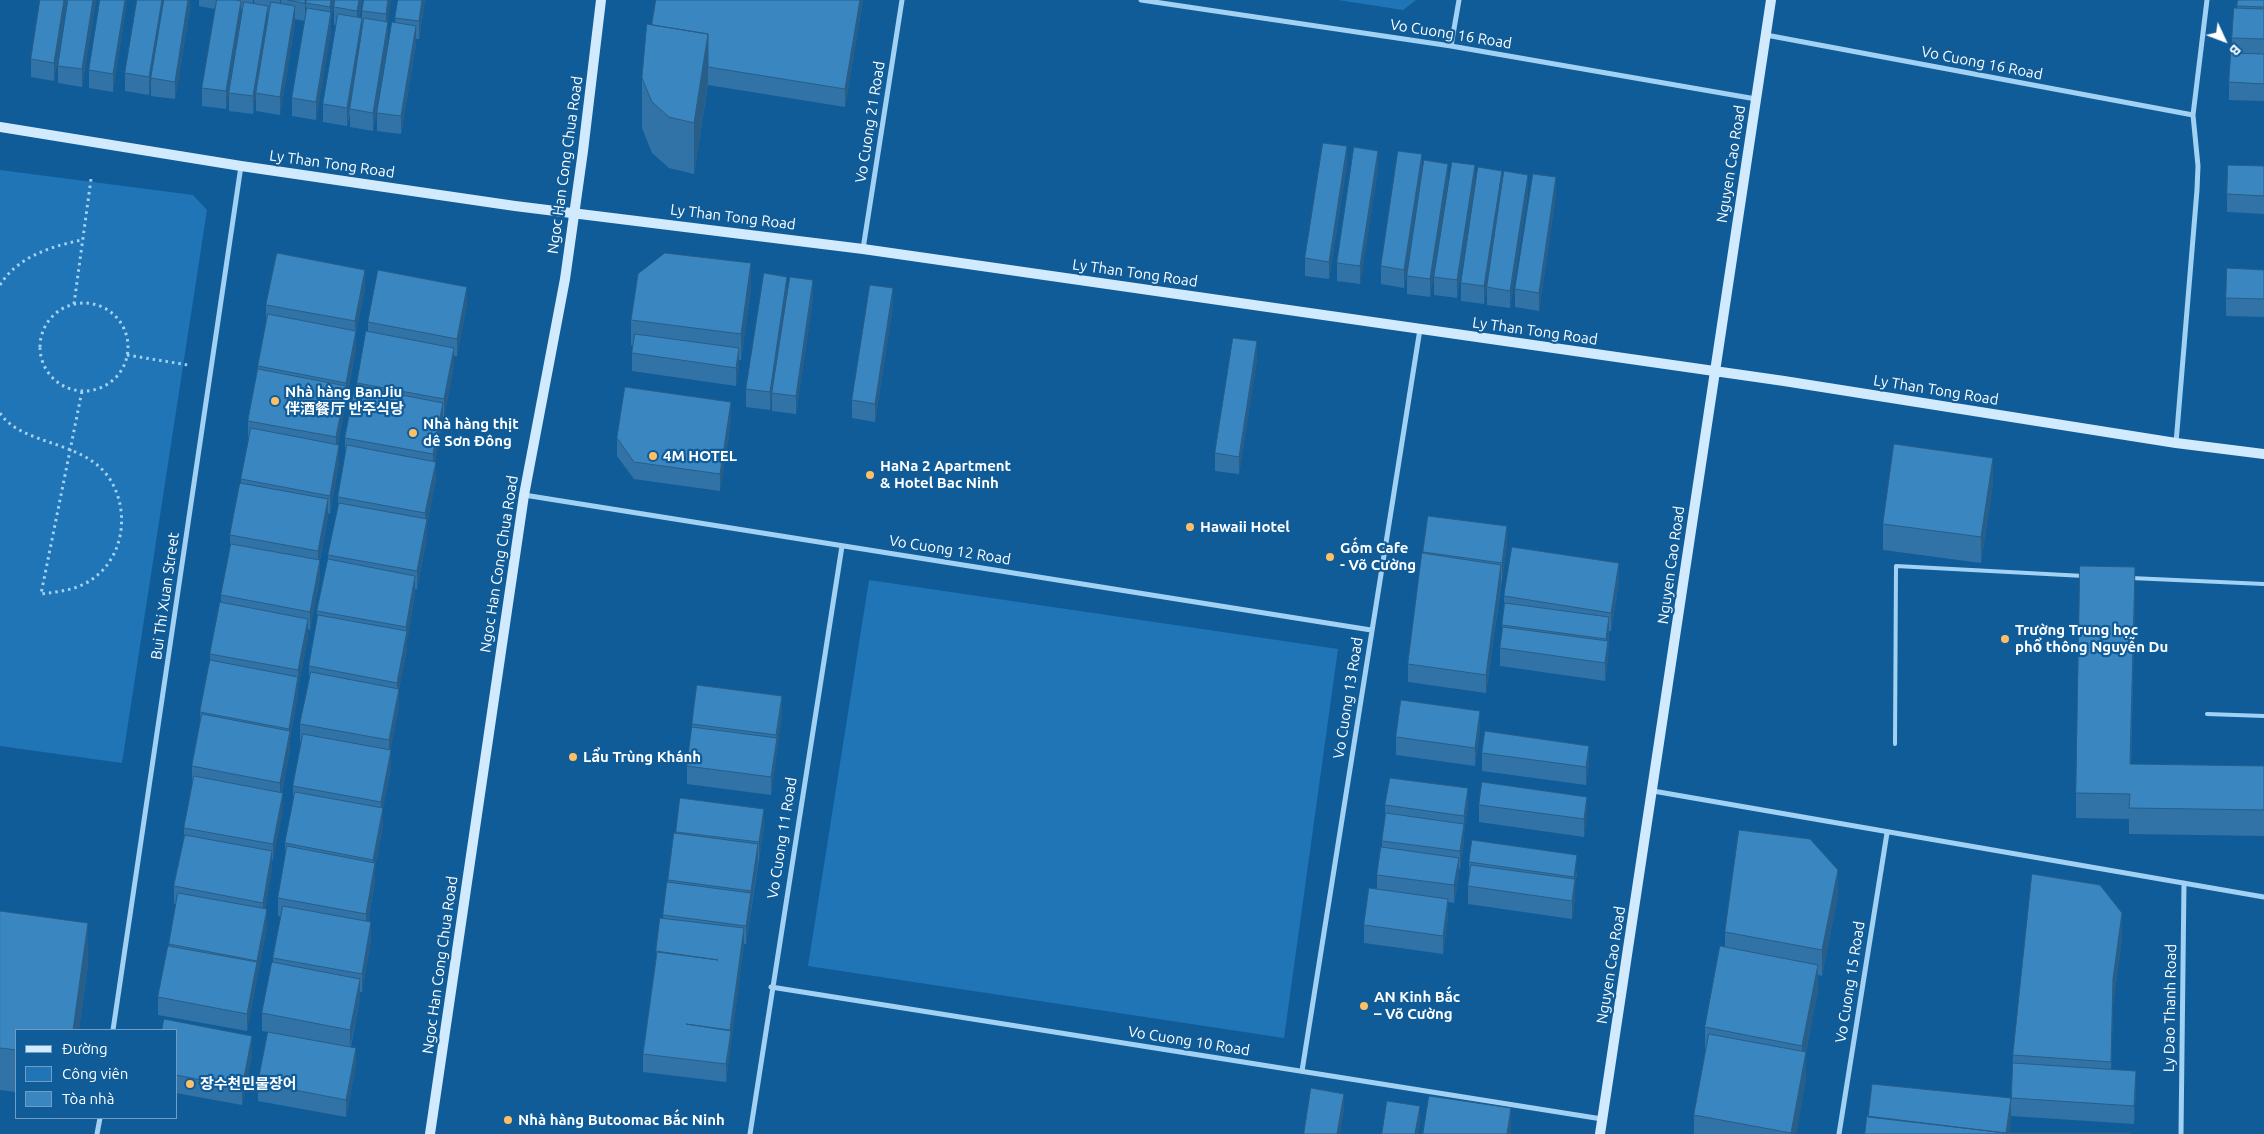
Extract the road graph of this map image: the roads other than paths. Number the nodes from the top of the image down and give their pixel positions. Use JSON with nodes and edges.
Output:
{"nodes":[{"id":1,"x":601,"y":0,"type":"edge"},
{"id":2,"x":902,"y":0,"type":"edge"},
{"id":3,"x":1141,"y":0,"type":"edge"},
{"id":4,"x":1459,"y":0,"type":"edge"},
{"id":5,"x":1771,"y":0,"type":"edge"},
{"id":6,"x":2207,"y":0,"type":"edge"},
{"id":7,"x":1766,"y":35,"type":"junction"},
{"id":8,"x":1451,"y":46,"type":"junction"},
{"id":9,"x":1756,"y":99,"type":"junction"},
{"id":10,"x":2193,"y":115,"type":"junction"},
{"id":11,"x":0,"y":127,"type":"edge"},
{"id":12,"x":241,"y":166,"type":"junction"},
{"id":13,"x":574,"y":212,"type":"junction"},
{"id":14,"x":863,"y":249,"type":"junction"},
{"id":15,"x":1420,"y":329,"type":"junction"},
{"id":16,"x":1714,"y":372,"type":"junction"},
{"id":17,"x":2176,"y":443,"type":"junction"},
{"id":18,"x":2264,"y":454,"type":"edge"},
{"id":19,"x":524,"y":495,"type":"junction"},
{"id":20,"x":842,"y":546,"type":"junction"},
{"id":21,"x":2085,"y":576,"type":"edge"},
{"id":22,"x":2125,"y":578,"type":"edge"},
{"id":23,"x":2264,"y":584,"type":"edge"},
{"id":24,"x":1372,"y":630,"type":"junction"},
{"id":25,"x":2207,"y":714,"type":"dead end"},
{"id":26,"x":2264,"y":716,"type":"edge"},
{"id":27,"x":1895,"y":744,"type":"dead end"},
{"id":28,"x":1653,"y":792,"type":"junction"},
{"id":29,"x":1887,"y":833,"type":"junction"},
{"id":30,"x":2184,"y":883,"type":"junction"},
{"id":31,"x":2264,"y":897,"type":"edge"},
{"id":32,"x":771,"y":988,"type":"junction"},
{"id":33,"x":113,"y":1029,"type":"edge"},
{"id":34,"x":1302,"y":1072,"type":"junction"},
{"id":35,"x":100,"y":1119,"type":"edge"},
{"id":36,"x":1602,"y":1119,"type":"junction"},
{"id":37,"x":97,"y":1134,"type":"edge"},
{"id":38,"x":430,"y":1134,"type":"edge"},
{"id":39,"x":750,"y":1134,"type":"edge"},
{"id":40,"x":1600,"y":1134,"type":"edge"},
{"id":41,"x":1839,"y":1134,"type":"edge"},
{"id":42,"x":2181,"y":1134,"type":"edge"}],
"edges":[{"from":1,"to":13,"type":"main road","name":"Ngoc Han Cong Chua Road"},
{"from":2,"to":14,"type":"street","name":"Vo Cuong 21 Road"},
{"from":3,"to":8,"type":"street","name":"Vo Cuong 16 Road"},
{"from":4,"to":8,"type":"street"},
{"from":5,"to":7,"type":"main road","name":"Nguyen Cao Road"},
{"from":6,"to":10,"type":"street"},
{"from":7,"to":9,"type":"main road","name":"Nguyen Cao Road"},
{"from":7,"to":10,"type":"street","name":"Vo Cuong 16 Road"},
{"from":8,"to":9,"type":"street","name":"Vo Cuong 16 Road"},
{"from":9,"to":16,"type":"main road","name":"Nguyen Cao Road"},
{"from":10,"to":17,"type":"street"},
{"from":11,"to":12,"type":"main road","name":"Ly Than Tong Road"},
{"from":12,"to":13,"type":"main road","name":"Ly Than Tong Road"},
{"from":12,"to":33,"type":"street","name":"Bui Thi Xuan Street"},
{"from":13,"to":14,"type":"main road","name":"Ly Than Tong Road"},
{"from":13,"to":19,"type":"main road","name":"Ngoc Han Cong Chua Road"},
{"from":14,"to":15,"type":"main road","name":"Ly Than Tong Road"},
{"from":15,"to":16,"type":"main road","name":"Ly Than Tong Road"},
{"from":15,"to":24,"type":"street","name":"Vo Cuong 13 Road"},
{"from":16,"to":17,"type":"main road","name":"Ly Than Tong Road"},
{"from":16,"to":28,"type":"main road","name":"Nguyen Cao Road"},
{"from":17,"to":18,"type":"main road","name":"Ly Than Tong Road"},
{"from":19,"to":20,"type":"street","name":"Vo Cuong 12 Road"},
{"from":19,"to":38,"type":"main road","name":"Ngoc Han Cong Chua Road"},
{"from":20,"to":24,"type":"street","name":"Vo Cuong 12 Road"},
{"from":20,"to":32,"type":"street","name":"Vo Cuong 11 Road"},
{"from":21,"to":27,"type":"lane"},
{"from":22,"to":23,"type":"lane"},
{"from":24,"to":34,"type":"street","name":"Vo Cuong 13 Road"},
{"from":25,"to":26,"type":"lane"},
{"from":28,"to":29,"type":"street"},
{"from":28,"to":36,"type":"main road","name":"Nguyen Cao Road"},
{"from":29,"to":30,"type":"street"},
{"from":29,"to":41,"type":"street","name":"Vo Cuong 15 Road"},
{"from":30,"to":31,"type":"street"},
{"from":30,"to":42,"type":"street","name":"Ly Dao Thanh Road"},
{"from":32,"to":34,"type":"street","name":"Vo Cuong 10 Road"},
{"from":32,"to":39,"type":"street","name":"Vo Cuong 11 Road"},
{"from":34,"to":36,"type":"street","name":"Vo Cuong 10 Road"},
{"from":35,"to":37,"type":"street"},
{"from":36,"to":40,"type":"main road","name":"Nguyen Cao Road"}]}
